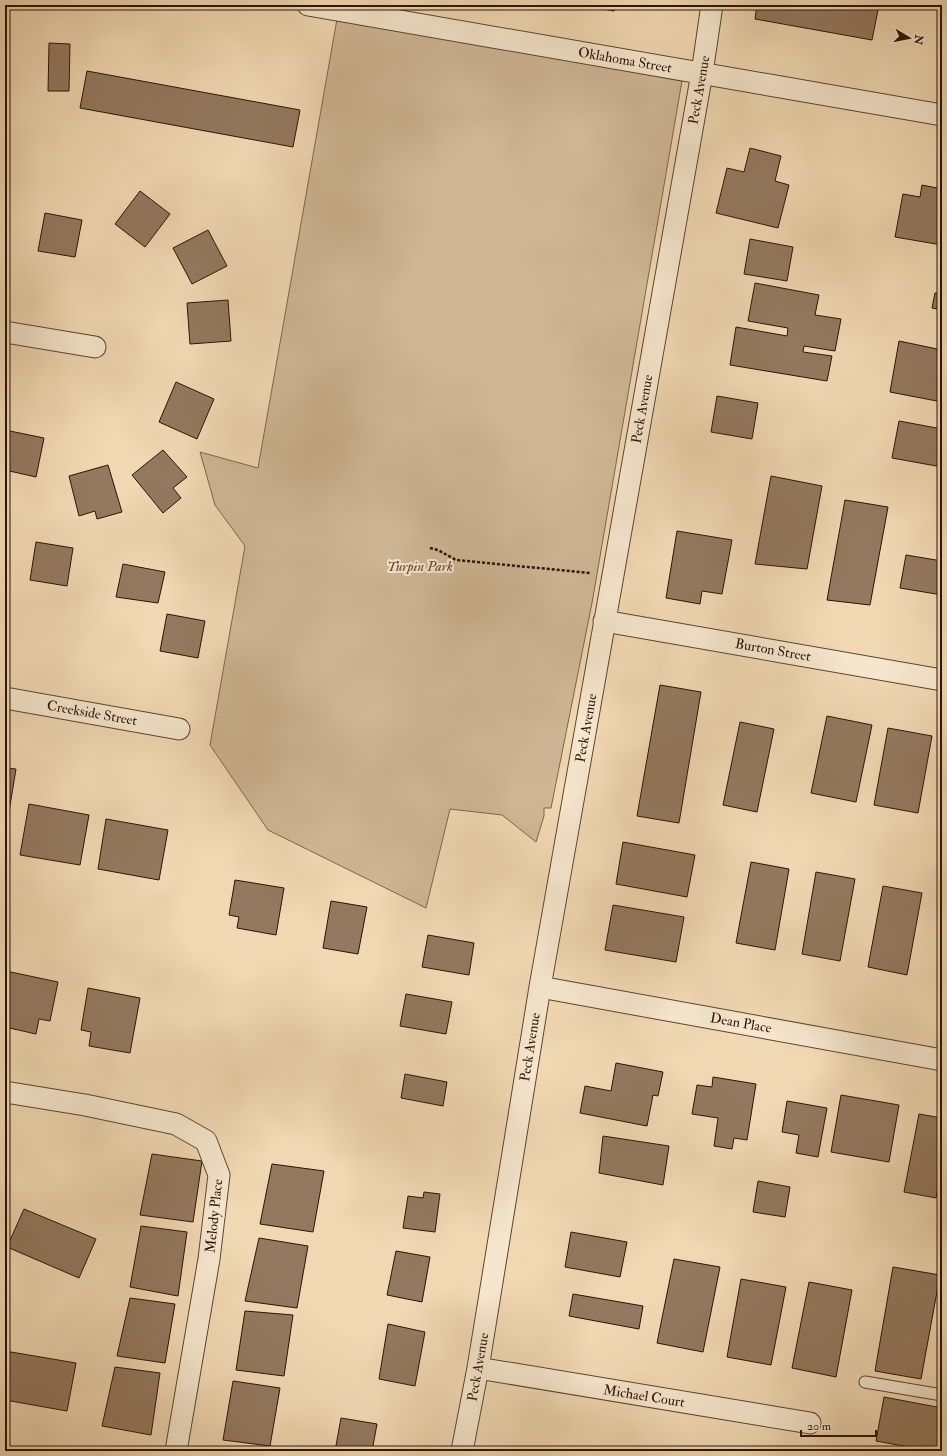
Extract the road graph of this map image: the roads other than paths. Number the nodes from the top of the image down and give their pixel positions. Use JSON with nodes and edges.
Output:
{"nodes":[{"id":1,"x":308,"y":5,"type":"edge"},
{"id":2,"x":712,"y":5,"type":"edge"},
{"id":3,"x":702,"y":73,"type":"junction"},
{"id":4,"x":942,"y":115,"type":"edge"},
{"id":5,"x":5,"y":332,"type":"edge"},
{"id":6,"x":95,"y":347,"type":"dead end"},
{"id":7,"x":604,"y":621,"type":"junction"},
{"id":8,"x":942,"y":680,"type":"edge"},
{"id":9,"x":5,"y":698,"type":"edge"},
{"id":10,"x":179,"y":729,"type":"dead end"},
{"id":11,"x":540,"y":987,"type":"junction"},
{"id":12,"x":942,"y":1060,"type":"edge"},
{"id":13,"x":5,"y":1092,"type":"edge"},
{"id":14,"x":478,"y":1368,"type":"junction"},
{"id":15,"x":865,"y":1382,"type":"dead end"},
{"id":16,"x":942,"y":1395,"type":"edge"},
{"id":17,"x":810,"y":1423,"type":"dead end"},
{"id":18,"x":176,"y":1451,"type":"edge"},
{"id":19,"x":462,"y":1451,"type":"edge"}],
"edges":[{"from":1,"to":3,"type":"street","name":"Oklahoma Street"},
{"from":2,"to":3,"type":"street","name":"Peck Avenue"},
{"from":3,"to":4,"type":"street","name":"Oklahoma Street"},
{"from":3,"to":7,"type":"street","name":"Peck Avenue"},
{"from":5,"to":6,"type":"street"},
{"from":7,"to":8,"type":"street","name":"Burton Street"},
{"from":7,"to":11,"type":"street","name":"Peck Avenue"},
{"from":9,"to":10,"type":"street","name":"Creekside Street"},
{"from":11,"to":12,"type":"street","name":"Dean Place"},
{"from":11,"to":14,"type":"street","name":"Peck Avenue"},
{"from":13,"to":18,"type":"street","name":"Melody Place"},
{"from":14,"to":17,"type":"street","name":"Michael Court"},
{"from":14,"to":19,"type":"street","name":"Peck Avenue"},
{"from":15,"to":16,"type":"lane"}]}
